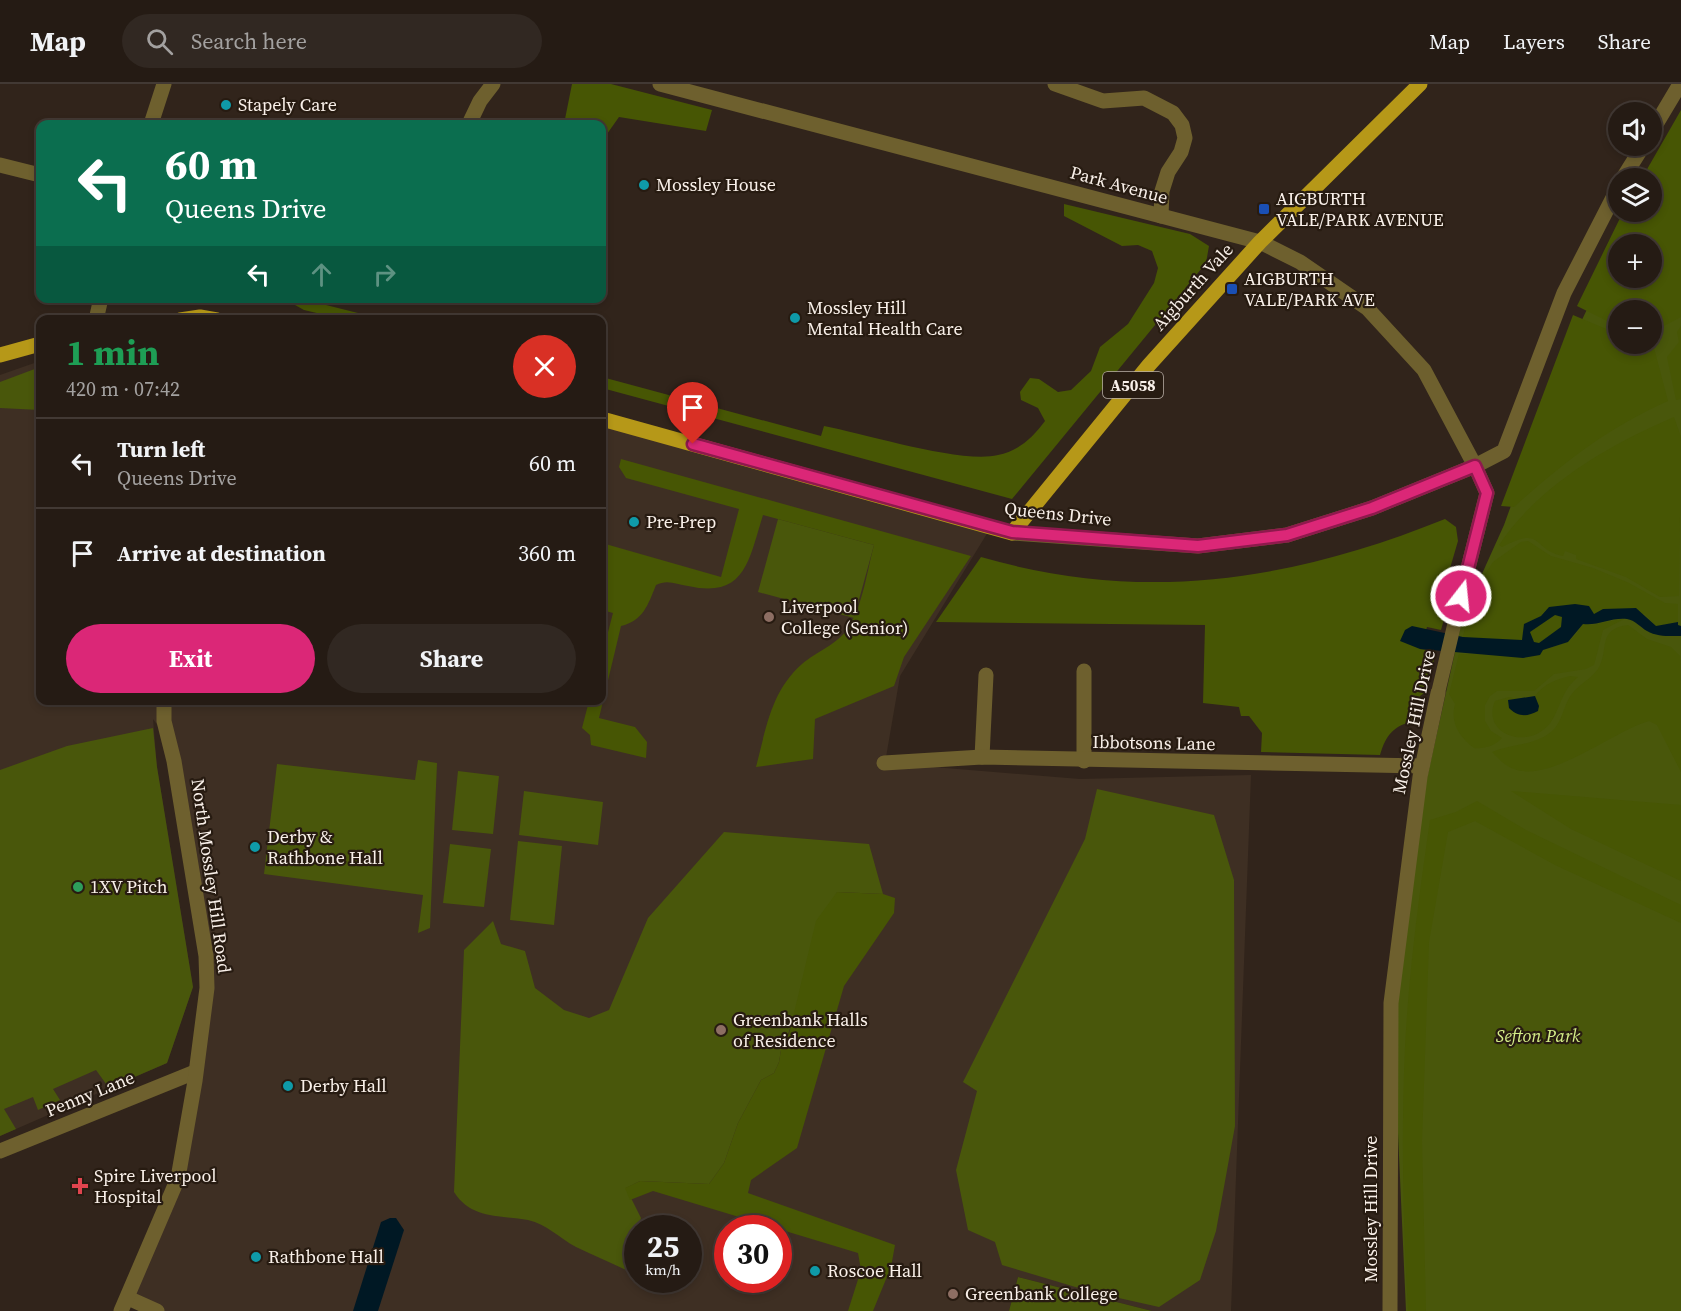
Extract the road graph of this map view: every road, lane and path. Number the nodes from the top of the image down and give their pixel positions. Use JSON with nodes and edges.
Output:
{"nodes":[{"id":1,"x":164,"y":84,"type":"edge"},
{"id":2,"x":493,"y":84,"type":"edge"},
{"id":3,"x":663,"y":84,"type":"edge"},
{"id":4,"x":1055,"y":84,"type":"edge"},
{"id":5,"x":1420,"y":84,"type":"edge"},
{"id":6,"x":1680,"y":84,"type":"edge"},
{"id":7,"x":702,"y":89,"type":"edge"},
{"id":8,"x":1662,"y":114,"type":"edge"},
{"id":9,"x":152,"y":120,"type":"edge"},
{"id":10,"x":471,"y":120,"type":"edge"},
{"id":11,"x":0,"y":165,"type":"edge"},
{"id":12,"x":36,"y":174,"type":"edge"},
{"id":13,"x":1608,"y":207,"type":"edge"},
{"id":14,"x":1161,"y":216,"type":"junction"},
{"id":15,"x":1260,"y":242,"type":"junction"},
{"id":16,"x":36,"y":345,"type":"edge"},
{"id":17,"x":0,"y":355,"type":"edge"},
{"id":18,"x":606,"y":420,"type":"edge"},
{"id":19,"x":1475,"y":466,"type":"junction"},
{"id":20,"x":1012,"y":532,"type":"junction"},
{"id":21,"x":1461,"y":596,"type":"joint"},
{"id":22,"x":1084,"y":671,"type":"dead end"},
{"id":23,"x":986,"y":675,"type":"dead end"},
{"id":24,"x":1438,"y":693,"type":"joint"},
{"id":25,"x":164,"y":705,"type":"edge"},
{"id":26,"x":982,"y":757,"type":"junction"},
{"id":27,"x":1084,"y":761,"type":"junction"},
{"id":28,"x":884,"y":763,"type":"dead end"},
{"id":29,"x":1422,"y":766,"type":"junction"},
{"id":30,"x":195,"y":1072,"type":"junction"},
{"id":31,"x":0,"y":1151,"type":"edge"},
{"id":32,"x":124,"y":1305,"type":"edge"},
{"id":33,"x":157,"y":1311,"type":"edge"},
{"id":34,"x":1390,"y":1311,"type":"edge"}],
"edges":[{"from":1,"to":9,"type":"street"},
{"from":2,"to":10,"type":"street"},
{"from":3,"to":7,"type":"street","name":"Park Avenue"},
{"from":4,"to":14,"type":"street"},
{"from":5,"to":15,"type":"main road","name":"Aigburth Vale","number":"A5058"},
{"from":6,"to":8,"type":"street"},
{"from":7,"to":14,"type":"street","name":"Park Avenue"},
{"from":11,"to":12,"type":"street"},
{"from":13,"to":19,"type":"street"},
{"from":14,"to":15,"type":"street","name":"Park Avenue"},
{"from":15,"to":19,"type":"street","name":"Park Avenue"},
{"from":15,"to":20,"type":"main road","name":"Aigburth Vale","number":"A5058"},
{"from":16,"to":17,"type":"main road"},
{"from":18,"to":20,"type":"main road","name":"Queens Drive"},
{"from":19,"to":20,"type":"street","name":"Queens Drive"},
{"from":19,"to":21,"type":"street","name":"Mossley Hill Drive"},
{"from":21,"to":24,"type":"street","name":"Mossley Hill Drive"},
{"from":22,"to":27,"type":"street"},
{"from":23,"to":26,"type":"street"},
{"from":24,"to":29,"type":"street","name":"Mossley Hill Drive"},
{"from":25,"to":30,"type":"street","name":"North Mossley Hill Road"},
{"from":26,"to":27,"type":"street","name":"Ibbotsons Lane"},
{"from":26,"to":28,"type":"street","name":"Ibbotsons Lane"},
{"from":27,"to":29,"type":"street","name":"Ibbotsons Lane"},
{"from":29,"to":34,"type":"street","name":"Mossley Hill Drive"},
{"from":30,"to":31,"type":"street","name":"Penny Lane"},
{"from":30,"to":32,"type":"street","name":"North Mossley Hill Road"},
{"from":32,"to":33,"type":"street"}]}
